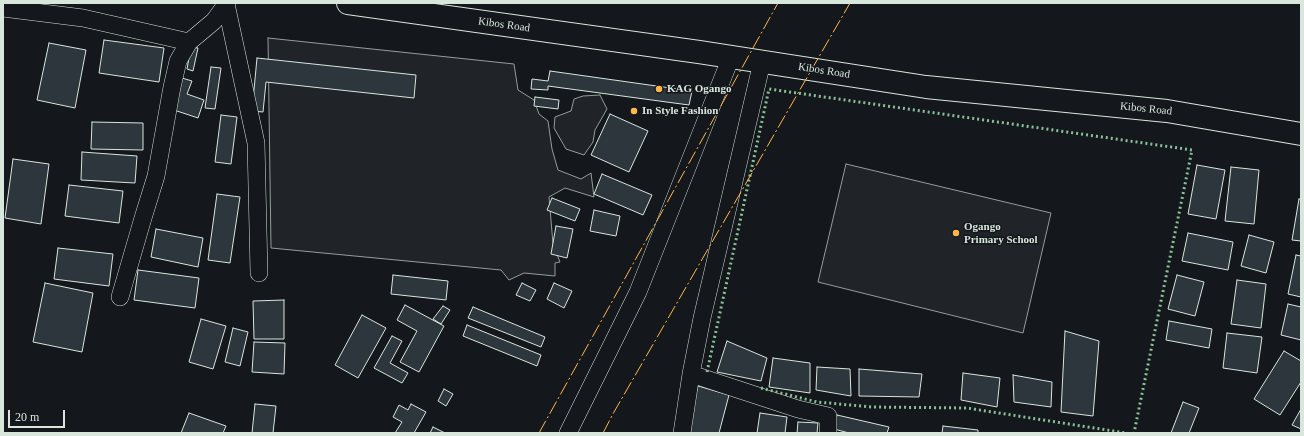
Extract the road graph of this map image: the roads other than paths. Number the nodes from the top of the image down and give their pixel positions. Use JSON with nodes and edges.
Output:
{"nodes":[{"id":1,"x":348,"y":3,"type":"edge"},
{"id":2,"x":227,"y":4,"type":"edge"},
{"id":3,"x":3,"y":8,"type":"edge"},
{"id":4,"x":189,"y":42,"type":"junction"},
{"id":5,"x":731,"y":57,"type":"junction"},
{"id":6,"x":762,"y":62,"type":"junction"},
{"id":7,"x":1301,"y":134,"type":"edge"},
{"id":8,"x":259,"y":273,"type":"dead end"},
{"id":9,"x":120,"y":297,"type":"dead end"},
{"id":10,"x":691,"y":374,"type":"junction"},
{"id":11,"x":568,"y":433,"type":"edge"},
{"id":12,"x":682,"y":433,"type":"edge"},
{"id":13,"x":828,"y":433,"type":"edge"}],
"edges":[{"from":1,"to":5,"type":"main road","name":"Kibos Road"},
{"from":2,"to":4,"type":"street"},
{"from":2,"to":8,"type":"street"},
{"from":3,"to":4,"type":"street"},
{"from":4,"to":9,"type":"street"},
{"from":5,"to":6,"type":"main road","name":"Kibos Road"},
{"from":5,"to":11,"type":"street"},
{"from":6,"to":7,"type":"main road","name":"Kibos Road"},
{"from":6,"to":10,"type":"street"},
{"from":10,"to":12,"type":"street"},
{"from":10,"to":13,"type":"street"}]}
